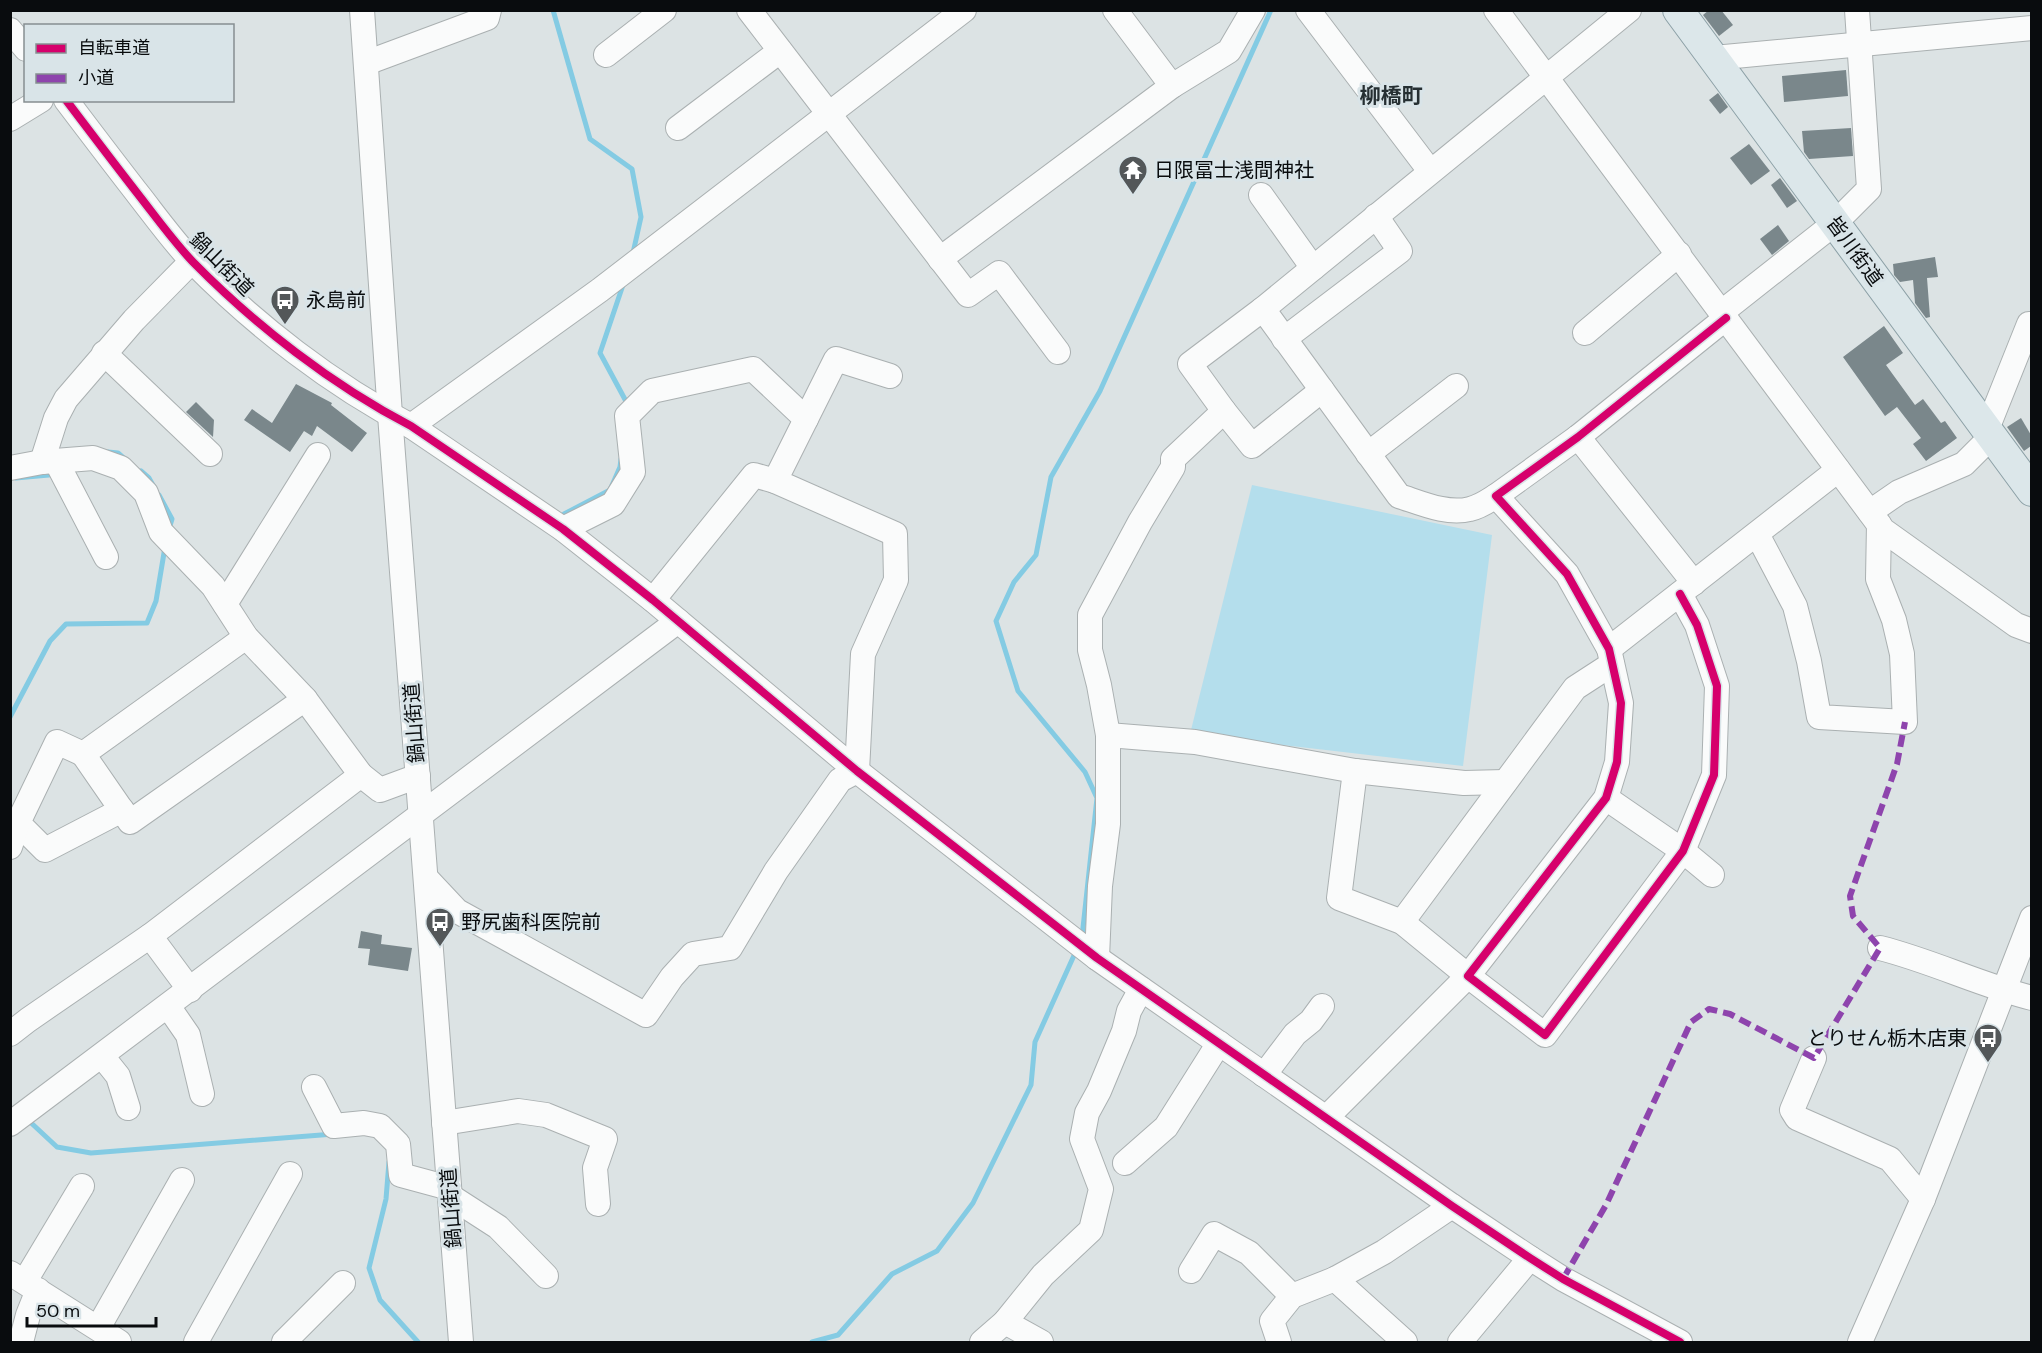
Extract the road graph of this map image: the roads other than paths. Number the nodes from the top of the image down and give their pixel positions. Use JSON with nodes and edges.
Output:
{"nodes":[{"id":1,"x":362,"y":10,"type":"edge"},
{"id":2,"x":489,"y":10,"type":"edge"},
{"id":3,"x":664,"y":10,"type":"edge"},
{"id":4,"x":748,"y":10,"type":"edge"},
{"id":5,"x":964,"y":10,"type":"edge"},
{"id":6,"x":1115,"y":10,"type":"edge"},
{"id":7,"x":1253,"y":10,"type":"edge"},
{"id":8,"x":1308,"y":10,"type":"edge"},
{"id":9,"x":1496,"y":10,"type":"edge"},
{"id":10,"x":1629,"y":10,"type":"edge"},
{"id":11,"x":1678,"y":10,"type":"edge"},
{"id":12,"x":1857,"y":10,"type":"edge"},
{"id":13,"x":2031,"y":28,"type":"edge"},
{"id":14,"x":10,"y":30,"type":"edge"},
{"id":15,"x":1860,"y":44,"type":"junction"},
{"id":16,"x":24,"y":47,"type":"edge"},
{"id":17,"x":780,"y":51,"type":"junction"},
{"id":18,"x":606,"y":55,"type":"dead end"},
{"id":19,"x":1714,"y":58,"type":"junction"},
{"id":20,"x":366,"y":63,"type":"junction"},
{"id":21,"x":1547,"y":78,"type":"junction"},
{"id":22,"x":1172,"y":86,"type":"junction"},
{"id":23,"x":38,"y":102,"type":"edge"},
{"id":24,"x":68,"y":102,"type":"edge"},
{"id":25,"x":829,"y":115,"type":"junction"},
{"id":26,"x":10,"y":119,"type":"edge"},
{"id":27,"x":678,"y":128,"type":"dead end"},
{"id":28,"x":1430,"y":171,"type":"junction"},
{"id":29,"x":1261,"y":195,"type":"dead end"},
{"id":30,"x":1376,"y":216,"type":"junction"},
{"id":31,"x":1835,"y":223,"type":"junction"},
{"id":32,"x":1679,"y":254,"type":"junction"},
{"id":33,"x":940,"y":259,"type":"junction"},
{"id":34,"x":192,"y":261,"type":"junction"},
{"id":35,"x":1313,"y":268,"type":"junction"},
{"id":36,"x":1263,"y":309,"type":"junction"},
{"id":37,"x":1724,"y":315,"type":"junction"},
{"id":38,"x":2031,"y":324,"type":"edge"},
{"id":39,"x":1585,"y":333,"type":"dead end"},
{"id":40,"x":1284,"y":339,"type":"junction"},
{"id":41,"x":1058,"y":352,"type":"dead end"},
{"id":42,"x":104,"y":353,"type":"junction"},
{"id":43,"x":890,"y":376,"type":"dead end"},
{"id":44,"x":1456,"y":386,"type":"dead end"},
{"id":45,"x":1322,"y":390,"type":"junction"},
{"id":46,"x":1224,"y":411,"type":"junction"},
{"id":47,"x":806,"y":419,"type":"junction"},
{"id":48,"x":401,"y":420,"type":"junction"},
{"id":49,"x":1990,"y":433,"type":"junction"},
{"id":50,"x":1578,"y":437,"type":"junction"},
{"id":51,"x":210,"y":454,"type":"dead end"},
{"id":52,"x":1368,"y":454,"type":"junction"},
{"id":53,"x":318,"y":455,"type":"dead end"},
{"id":54,"x":49,"y":462,"type":"junction"},
{"id":55,"x":10,"y":468,"type":"edge"},
{"id":56,"x":1839,"y":470,"type":"junction"},
{"id":57,"x":775,"y":481,"type":"junction"},
{"id":58,"x":2031,"y":491,"type":"edge"},
{"id":59,"x":1496,"y":496,"type":"junction"},
{"id":60,"x":1875,"y":518,"type":"junction"},
{"id":61,"x":563,"y":529,"type":"junction"},
{"id":62,"x":1757,"y":534,"type":"junction"},
{"id":63,"x":106,"y":557,"type":"dead end"},
{"id":64,"x":1687,"y":588,"type":"junction"},
{"id":65,"x":653,"y":600,"type":"junction"},
{"id":66,"x":225,"y":604,"type":"junction"},
{"id":67,"x":678,"y":621,"type":"junction"},
{"id":68,"x":2031,"y":631,"type":"edge"},
{"id":69,"x":246,"y":637,"type":"junction"},
{"id":70,"x":1611,"y":656,"type":"junction"},
{"id":71,"x":305,"y":699,"type":"junction"},
{"id":72,"x":1108,"y":735,"type":"junction"},
{"id":73,"x":83,"y":754,"type":"junction"},
{"id":74,"x":857,"y":771,"type":"junction"},
{"id":75,"x":1355,"y":771,"type":"junction"},
{"id":76,"x":361,"y":775,"type":"junction"},
{"id":77,"x":418,"y":776,"type":"junction"},
{"id":78,"x":1505,"y":782,"type":"junction"},
{"id":79,"x":1606,"y":798,"type":"junction"},
{"id":80,"x":122,"y":810,"type":"junction"},
{"id":81,"x":421,"y":814,"type":"junction"},
{"id":82,"x":18,"y":824,"type":"junction"},
{"id":83,"x":10,"y":847,"type":"edge"},
{"id":84,"x":1683,"y":851,"type":"junction"},
{"id":85,"x":1712,"y":875,"type":"dead end"},
{"id":86,"x":426,"y":878,"type":"junction"},
{"id":87,"x":2031,"y":918,"type":"edge"},
{"id":88,"x":1402,"y":922,"type":"junction"},
{"id":89,"x":150,"y":936,"type":"junction"},
{"id":90,"x":1880,"y":948,"type":"dead end"},
{"id":91,"x":1097,"y":958,"type":"junction"},
{"id":92,"x":1468,"y":975,"type":"junction"},
{"id":93,"x":1141,"y":989,"type":"junction"},
{"id":94,"x":190,"y":990,"type":"junction"},
{"id":95,"x":2004,"y":991,"type":"junction"},
{"id":96,"x":2031,"y":998,"type":"edge"},
{"id":97,"x":168,"y":1006,"type":"junction"},
{"id":98,"x":1322,"y":1006,"type":"dead end"},
{"id":99,"x":10,"y":1034,"type":"edge"},
{"id":100,"x":1219,"y":1043,"type":"junction"},
{"id":101,"x":102,"y":1056,"type":"junction"},
{"id":102,"x":1814,"y":1058,"type":"dead end"},
{"id":103,"x":1264,"y":1075,"type":"junction"},
{"id":104,"x":314,"y":1087,"type":"dead end"},
{"id":105,"x":202,"y":1094,"type":"dead end"},
{"id":106,"x":128,"y":1108,"type":"dead end"},
{"id":107,"x":1326,"y":1118,"type":"junction"},
{"id":108,"x":444,"y":1123,"type":"junction"},
{"id":109,"x":10,"y":1124,"type":"edge"},
{"id":110,"x":1125,"y":1163,"type":"dead end"},
{"id":111,"x":290,"y":1173,"type":"dead end"},
{"id":112,"x":182,"y":1180,"type":"dead end"},
{"id":113,"x":82,"y":1186,"type":"dead end"},
{"id":114,"x":450,"y":1192,"type":"junction"},
{"id":115,"x":1923,"y":1199,"type":"junction"},
{"id":116,"x":598,"y":1204,"type":"dead end"},
{"id":117,"x":1452,"y":1206,"type":"junction"},
{"id":118,"x":1530,"y":1258,"type":"junction"},
{"id":119,"x":1191,"y":1271,"type":"dead end"},
{"id":120,"x":546,"y":1276,"type":"dead end"},
{"id":121,"x":1335,"y":1279,"type":"junction"},
{"id":122,"x":25,"y":1281,"type":"edge"},
{"id":123,"x":343,"y":1283,"type":"dead end"},
{"id":124,"x":1292,"y":1296,"type":"junction"},
{"id":125,"x":1005,"y":1322,"type":"junction"},
{"id":126,"x":98,"y":1328,"type":"junction"},
{"id":127,"x":21,"y":1342,"type":"edge"},
{"id":128,"x":119,"y":1342,"type":"edge"},
{"id":129,"x":196,"y":1342,"type":"edge"},
{"id":130,"x":284,"y":1342,"type":"edge"},
{"id":131,"x":461,"y":1342,"type":"edge"},
{"id":132,"x":982,"y":1342,"type":"edge"},
{"id":133,"x":1041,"y":1342,"type":"edge"},
{"id":134,"x":1278,"y":1342,"type":"edge"},
{"id":135,"x":1405,"y":1342,"type":"edge"},
{"id":136,"x":1460,"y":1342,"type":"edge"},
{"id":137,"x":1680,"y":1342,"type":"edge"},
{"id":138,"x":1860,"y":1342,"type":"edge"}],
"edges":[{"from":1,"to":20,"type":"street"},
{"from":2,"to":20,"type":"street"},
{"from":3,"to":18,"type":"street"},
{"from":4,"to":17,"type":"street"},
{"from":5,"to":25,"type":"street"},
{"from":6,"to":22,"type":"street"},
{"from":7,"to":22,"type":"street"},
{"from":8,"to":28,"type":"street"},
{"from":9,"to":21,"type":"street"},
{"from":10,"to":21,"type":"street"},
{"from":11,"to":19,"type":"main road","name":"皆川街道"},
{"from":12,"to":15,"type":"street"},
{"from":13,"to":15,"type":"street"},
{"from":14,"to":16,"type":"street"},
{"from":15,"to":19,"type":"street"},
{"from":15,"to":31,"type":"street"},
{"from":17,"to":25,"type":"street"},
{"from":17,"to":27,"type":"street"},
{"from":19,"to":31,"type":"main road","name":"皆川街道"},
{"from":20,"to":48,"type":"street"},
{"from":21,"to":28,"type":"street"},
{"from":21,"to":32,"type":"street"},
{"from":22,"to":33,"type":"street"},
{"from":23,"to":26,"type":"street"},
{"from":24,"to":34,"type":"street","name":"鍋山街道"},
{"from":25,"to":33,"type":"street"},
{"from":25,"to":48,"type":"street"},
{"from":28,"to":30,"type":"street"},
{"from":29,"to":35,"type":"street"},
{"from":30,"to":35,"type":"street"},
{"from":30,"to":40,"type":"street"},
{"from":31,"to":37,"type":"street"},
{"from":31,"to":49,"type":"main road","name":"皆川街道"},
{"from":32,"to":37,"type":"street"},
{"from":32,"to":39,"type":"street"},
{"from":33,"to":41,"type":"street"},
{"from":34,"to":42,"type":"street"},
{"from":34,"to":48,"type":"street","name":"鍋山街道"},
{"from":35,"to":36,"type":"street"},
{"from":36,"to":40,"type":"street"},
{"from":36,"to":46,"type":"street"},
{"from":37,"to":50,"type":"street"},
{"from":37,"to":56,"type":"street"},
{"from":38,"to":49,"type":"street"},
{"from":40,"to":45,"type":"street"},
{"from":42,"to":51,"type":"street"},
{"from":42,"to":54,"type":"street"},
{"from":43,"to":47,"type":"street"},
{"from":44,"to":52,"type":"street"},
{"from":45,"to":46,"type":"street"},
{"from":45,"to":52,"type":"street"},
{"from":46,"to":72,"type":"street"},
{"from":47,"to":57,"type":"street"},
{"from":47,"to":61,"type":"street"},
{"from":48,"to":61,"type":"street"},
{"from":48,"to":77,"type":"street","name":"鍋山街道"},
{"from":49,"to":58,"type":"main road","name":"皆川街道"},
{"from":49,"to":60,"type":"street"},
{"from":50,"to":59,"type":"street"},
{"from":50,"to":64,"type":"street"},
{"from":52,"to":59,"type":"street"},
{"from":53,"to":66,"type":"street"},
{"from":54,"to":55,"type":"street"},
{"from":54,"to":63,"type":"street"},
{"from":54,"to":66,"type":"street"},
{"from":56,"to":60,"type":"street"},
{"from":56,"to":62,"type":"street"},
{"from":57,"to":65,"type":"street"},
{"from":57,"to":74,"type":"street"},
{"from":59,"to":70,"type":"street"},
{"from":60,"to":62,"type":"street"},
{"from":60,"to":68,"type":"street"},
{"from":61,"to":65,"type":"street"},
{"from":62,"to":64,"type":"street"},
{"from":64,"to":70,"type":"street"},
{"from":64,"to":84,"type":"street"},
{"from":65,"to":67,"type":"street"},
{"from":66,"to":69,"type":"street"},
{"from":67,"to":74,"type":"street"},
{"from":67,"to":81,"type":"street"},
{"from":69,"to":71,"type":"street"},
{"from":69,"to":73,"type":"street"},
{"from":70,"to":78,"type":"street"},
{"from":70,"to":79,"type":"street"},
{"from":71,"to":76,"type":"street"},
{"from":71,"to":80,"type":"street"},
{"from":72,"to":75,"type":"street"},
{"from":72,"to":91,"type":"street"},
{"from":73,"to":80,"type":"street"},
{"from":73,"to":82,"type":"street"},
{"from":74,"to":86,"type":"street"},
{"from":74,"to":91,"type":"street"},
{"from":75,"to":78,"type":"street"},
{"from":75,"to":88,"type":"street"},
{"from":76,"to":77,"type":"street"},
{"from":76,"to":89,"type":"street"},
{"from":77,"to":81,"type":"street","name":"鍋山街道"},
{"from":78,"to":88,"type":"street"},
{"from":79,"to":84,"type":"street"},
{"from":79,"to":92,"type":"street"},
{"from":80,"to":82,"type":"street"},
{"from":81,"to":86,"type":"street","name":"鍋山街道"},
{"from":81,"to":94,"type":"street"},
{"from":82,"to":83,"type":"street"},
{"from":84,"to":85,"type":"street"},
{"from":84,"to":92,"type":"street"},
{"from":86,"to":108,"type":"street","name":"鍋山街道"},
{"from":87,"to":95,"type":"street"},
{"from":88,"to":92,"type":"street"},
{"from":89,"to":94,"type":"street"},
{"from":89,"to":99,"type":"street"},
{"from":90,"to":95,"type":"street"},
{"from":91,"to":93,"type":"street"},
{"from":92,"to":107,"type":"street"},
{"from":93,"to":100,"type":"street"},
{"from":93,"to":125,"type":"street"},
{"from":94,"to":97,"type":"street"},
{"from":95,"to":96,"type":"street"},
{"from":95,"to":115,"type":"street"},
{"from":97,"to":101,"type":"street"},
{"from":97,"to":105,"type":"street"},
{"from":98,"to":103,"type":"street"},
{"from":100,"to":103,"type":"street"},
{"from":100,"to":110,"type":"street"},
{"from":101,"to":106,"type":"street"},
{"from":101,"to":109,"type":"street"},
{"from":102,"to":115,"type":"street"},
{"from":103,"to":107,"type":"street"},
{"from":104,"to":114,"type":"street"},
{"from":107,"to":117,"type":"street"},
{"from":108,"to":114,"type":"street","name":"鍋山街道"},
{"from":108,"to":116,"type":"street"},
{"from":111,"to":129,"type":"street"},
{"from":112,"to":126,"type":"street"},
{"from":113,"to":122,"type":"street"},
{"from":114,"to":120,"type":"street"},
{"from":114,"to":131,"type":"street","name":"鍋山街道"},
{"from":115,"to":138,"type":"street"},
{"from":117,"to":118,"type":"street"},
{"from":117,"to":121,"type":"street"},
{"from":118,"to":136,"type":"street"},
{"from":118,"to":137,"type":"street"},
{"from":119,"to":124,"type":"street"},
{"from":121,"to":124,"type":"street"},
{"from":121,"to":135,"type":"street"},
{"from":122,"to":126,"type":"street"},
{"from":122,"to":127,"type":"street"},
{"from":123,"to":130,"type":"street"},
{"from":124,"to":134,"type":"street"},
{"from":125,"to":132,"type":"street"},
{"from":125,"to":133,"type":"street"},
{"from":126,"to":128,"type":"street"}]}
